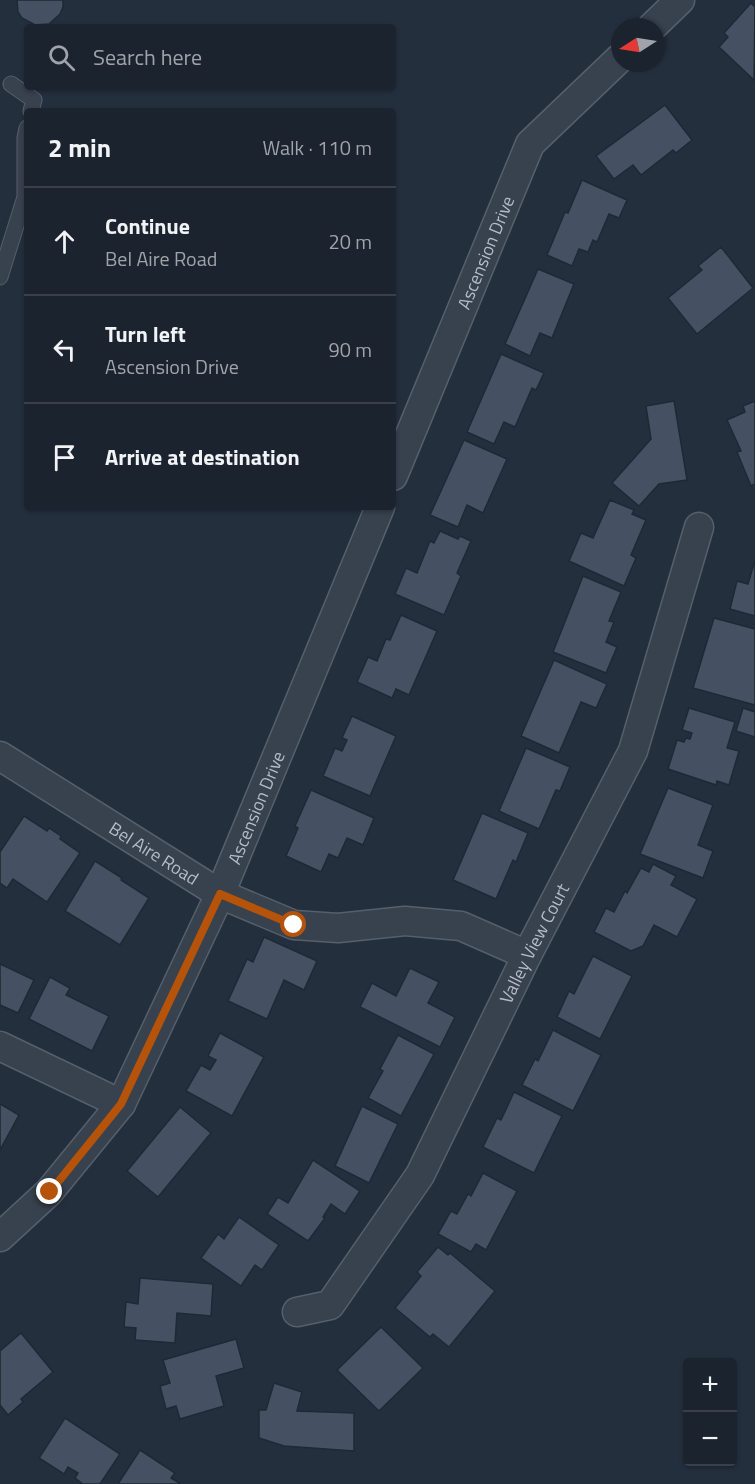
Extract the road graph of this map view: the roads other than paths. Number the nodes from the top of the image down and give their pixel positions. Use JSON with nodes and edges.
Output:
{"nodes":[{"id":1,"x":680,"y":0,"type":"edge"},
{"id":2,"x":661,"y":18,"type":"edge"},
{"id":3,"x":611,"y":67,"type":"edge"},
{"id":4,"x":11,"y":84,"type":"dead end"},
{"id":5,"x":32,"y":108,"type":"edge"},
{"id":6,"x":24,"y":200,"type":"edge"},
{"id":7,"x":0,"y":277,"type":"edge"},
{"id":8,"x":396,"y":469,"type":"edge"},
{"id":9,"x":379,"y":510,"type":"edge"},
{"id":10,"x":699,"y":527,"type":"dead end"},
{"id":11,"x":0,"y":756,"type":"edge"},
{"id":12,"x":220,"y":894,"type":"junction"},
{"id":13,"x":527,"y":955,"type":"junction"},
{"id":14,"x":0,"y":1046,"type":"edge"},
{"id":15,"x":121,"y":1104,"type":"junction"},
{"id":16,"x":0,"y":1237,"type":"edge"},
{"id":17,"x":297,"y":1312,"type":"dead end"}],
"edges":[{"from":1,"to":2,"type":"street"},
{"from":3,"to":8,"type":"street","name":"Ascension Drive"},
{"from":4,"to":5,"type":"lane"},
{"from":6,"to":7,"type":"lane"},
{"from":9,"to":12,"type":"street","name":"Ascension Drive"},
{"from":10,"to":13,"type":"street","name":"Valley View Court"},
{"from":11,"to":12,"type":"street","name":"Bel Aire Road"},
{"from":12,"to":13,"type":"street","name":"Bel Aire Road"},
{"from":12,"to":15,"type":"street","name":"Ascension Drive"},
{"from":13,"to":17,"type":"street","name":"Valley View Court"},
{"from":14,"to":15,"type":"street"},
{"from":15,"to":16,"type":"street","name":"Ascension Drive"}]}
